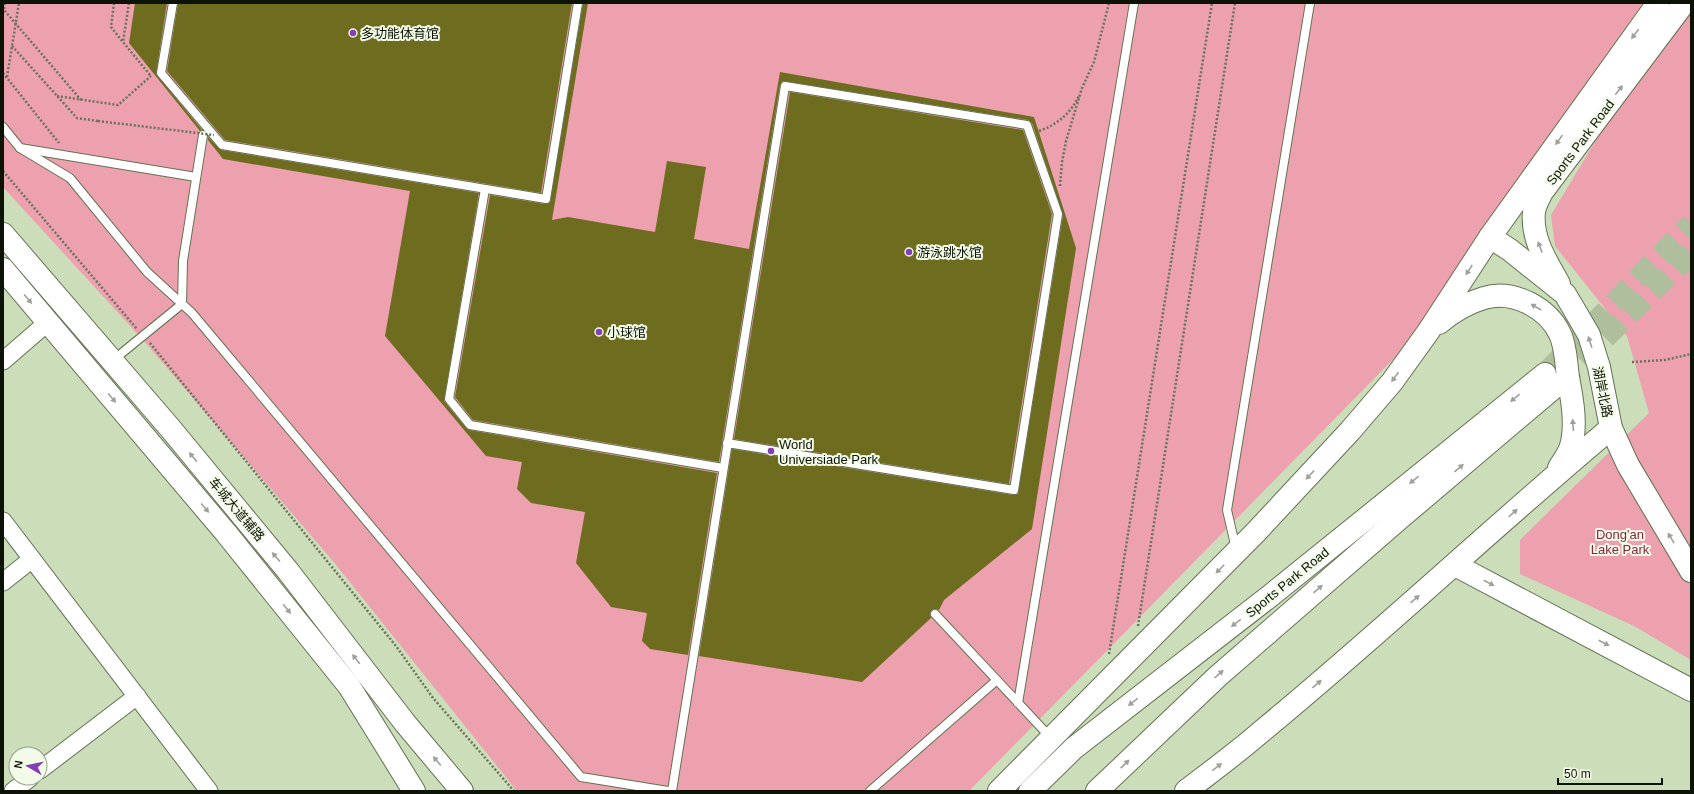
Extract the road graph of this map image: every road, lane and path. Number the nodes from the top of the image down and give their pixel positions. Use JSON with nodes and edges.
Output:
{"nodes":[{"id":1,"x":5,"y":3,"type":"edge"},
{"id":2,"x":19,"y":3,"type":"edge"},
{"id":3,"x":114,"y":3,"type":"edge"},
{"id":4,"x":173,"y":3,"type":"edge"},
{"id":5,"x":578,"y":3,"type":"edge"},
{"id":6,"x":1109,"y":3,"type":"edge"},
{"id":7,"x":1134,"y":3,"type":"edge"},
{"id":8,"x":1212,"y":3,"type":"edge"},
{"id":9,"x":1235,"y":3,"type":"edge"},
{"id":10,"x":1310,"y":3,"type":"edge"},
{"id":11,"x":1658,"y":3,"type":"edge"},
{"id":12,"x":1684,"y":3,"type":"edge"},
{"id":13,"x":16,"y":23,"type":"junction"},
{"id":14,"x":123,"y":42,"type":"dead end"},
{"id":15,"x":12,"y":46,"type":"junction"},
{"id":16,"x":3,"y":73,"type":"edge"},
{"id":17,"x":151,"y":76,"type":"dead end"},
{"id":18,"x":7,"y":78,"type":"junction"},
{"id":19,"x":1082,"y":88,"type":"junction"},
{"id":20,"x":57,"y":96,"type":"junction"},
{"id":21,"x":81,"y":100,"type":"junction"},
{"id":22,"x":3,"y":127,"type":"edge"},
{"id":23,"x":1039,"y":132,"type":"dead end"},
{"id":24,"x":203,"y":135,"type":"dead end"},
{"id":25,"x":214,"y":135,"type":"junction"},
{"id":26,"x":20,"y":148,"type":"junction"},
{"id":27,"x":69,"y":156,"type":"junction"},
{"id":28,"x":3,"y":171,"type":"edge"},
{"id":29,"x":196,"y":177,"type":"junction"},
{"id":30,"x":485,"y":188,"type":"junction"},
{"id":31,"x":1060,"y":189,"type":"dead end"},
{"id":32,"x":3,"y":234,"type":"edge"},
{"id":33,"x":1490,"y":237,"type":"junction"},
{"id":34,"x":3,"y":269,"type":"edge"},
{"id":35,"x":1565,"y":294,"type":"junction"},
{"id":36,"x":182,"y":304,"type":"junction"},
{"id":37,"x":48,"y":322,"type":"junction"},
{"id":38,"x":1428,"y":332,"type":"junction"},
{"id":39,"x":143,"y":336,"type":"junction"},
{"id":40,"x":1691,"y":354,"type":"edge"},
{"id":41,"x":3,"y":361,"type":"edge"},
{"id":42,"x":112,"y":361,"type":"junction"},
{"id":43,"x":1632,"y":362,"type":"dead end"},
{"id":44,"x":1611,"y":428,"type":"junction"},
{"id":45,"x":727,"y":443,"type":"junction"},
{"id":46,"x":723,"y":468,"type":"junction"},
{"id":47,"x":1556,"y":474,"type":"junction"},
{"id":48,"x":3,"y":521,"type":"edge"},
{"id":49,"x":1236,"y":552,"type":"junction"},
{"id":50,"x":32,"y":559,"type":"junction"},
{"id":51,"x":1455,"y":565,"type":"junction"},
{"id":52,"x":1691,"y":571,"type":"edge"},
{"id":53,"x":3,"y":582,"type":"edge"},
{"id":54,"x":935,"y":614,"type":"dead end"},
{"id":55,"x":1133,"y":656,"type":"junction"},
{"id":56,"x":997,"y":680,"type":"junction"},
{"id":57,"x":1104,"y":683,"type":"junction"},
{"id":58,"x":1691,"y":690,"type":"edge"},
{"id":59,"x":137,"y":696,"type":"junction"},
{"id":60,"x":1018,"y":704,"type":"junction"},
{"id":61,"x":1051,"y":738,"type":"junction"},
{"id":62,"x":48,"y":764,"type":"edge"},
{"id":63,"x":209,"y":791,"type":"edge"},
{"id":64,"x":414,"y":791,"type":"edge"},
{"id":65,"x":462,"y":791,"type":"edge"},
{"id":66,"x":514,"y":791,"type":"edge"},
{"id":67,"x":668,"y":791,"type":"edge"},
{"id":68,"x":672,"y":791,"type":"edge"},
{"id":69,"x":870,"y":791,"type":"edge"},
{"id":70,"x":999,"y":791,"type":"edge"},
{"id":71,"x":1030,"y":791,"type":"edge"},
{"id":72,"x":1097,"y":791,"type":"edge"},
{"id":73,"x":1186,"y":791,"type":"edge"}],
"edges":[{"from":1,"to":13,"type":"path"},
{"from":2,"to":13,"type":"path"},
{"from":3,"to":14,"type":"path"},
{"from":4,"to":25,"type":"lane"},
{"from":5,"to":30,"type":"lane"},
{"from":6,"to":19,"type":"path"},
{"from":7,"to":60,"type":"lane"},
{"from":8,"to":57,"type":"path"},
{"from":9,"to":55,"type":"path"},
{"from":10,"to":49,"type":"lane"},
{"from":11,"to":33,"type":"street","name":"Sports Park Road","one_way":true},
{"from":35,"to":12,"type":"street","name":"Sports Park Road","one_way":true},
{"from":13,"to":15,"type":"path"},
{"from":13,"to":21,"type":"path"},
{"from":15,"to":18,"type":"path"},
{"from":15,"to":20,"type":"path"},
{"from":16,"to":18,"type":"path"},
{"from":17,"to":21,"type":"path"},
{"from":18,"to":27,"type":"path"},
{"from":19,"to":23,"type":"path"},
{"from":19,"to":31,"type":"path"},
{"from":20,"to":21,"type":"path"},
{"from":20,"to":25,"type":"path","bridge":true},
{"from":22,"to":26,"type":"lane"},
{"from":24,"to":29,"type":"lane"},
{"from":25,"to":30,"type":"lane"},
{"from":26,"to":27,"type":"lane"},
{"from":26,"to":36,"type":"lane"},
{"from":27,"to":29,"type":"lane"},
{"from":28,"to":39,"type":"path"},
{"from":29,"to":36,"type":"lane"},
{"from":30,"to":46,"type":"lane"},
{"from":32,"to":42,"type":"street","name":"车城大道辅路"},
{"from":33,"to":35,"type":"street","name":"湖岸北路"},
{"from":33,"to":38,"type":"street","name":"Sports Park Road","one_way":true},
{"from":34,"to":37,"type":"street","name":"车城大道辅路","one_way":true},
{"from":44,"to":35,"type":"street","name":"湖岸北路","one_way":true},
{"from":36,"to":39,"type":"lane"},
{"from":36,"to":67,"type":"lane"},
{"from":37,"to":41,"type":"street"},
{"from":37,"to":64,"type":"street","name":"车城大道辅路","one_way":true},
{"from":47,"to":38,"type":"street","one_way":true},
{"from":38,"to":49,"type":"street","name":"Sports Park Road","one_way":true},
{"from":39,"to":42,"type":"lane"},
{"from":39,"to":66,"type":"path"},
{"from":40,"to":43,"type":"path"},
{"from":65,"to":42,"type":"street","name":"车城大道辅路","one_way":true},
{"from":44,"to":47,"type":"street"},
{"from":52,"to":44,"type":"street","name":"湖岸北路","one_way":true},
{"from":45,"to":45,"type":"lane"},
{"from":45,"to":46,"type":"lane"},
{"from":46,"to":68,"type":"lane"},
{"from":51,"to":47,"type":"street","one_way":true},
{"from":48,"to":50,"type":"street"},
{"from":49,"to":55,"type":"street","name":"Sports Park Road","one_way":true},
{"from":50,"to":53,"type":"street"},
{"from":50,"to":59,"type":"street"},
{"from":51,"to":58,"type":"street","one_way":true},
{"from":73,"to":51,"type":"street","one_way":true},
{"from":54,"to":56,"type":"lane"},
{"from":55,"to":57,"type":"street","name":"Sports Park Road"},
{"from":56,"to":60,"type":"lane"},
{"from":56,"to":69,"type":"lane"},
{"from":57,"to":61,"type":"street","name":"Sports Park Road"},
{"from":59,"to":62,"type":"street"},
{"from":59,"to":63,"type":"street"},
{"from":60,"to":61,"type":"lane"},
{"from":61,"to":70,"type":"street","name":"Sports Park Road"},
{"from":72,"to":71,"type":"street","name":"Sports Park Road","one_way":true}]}
